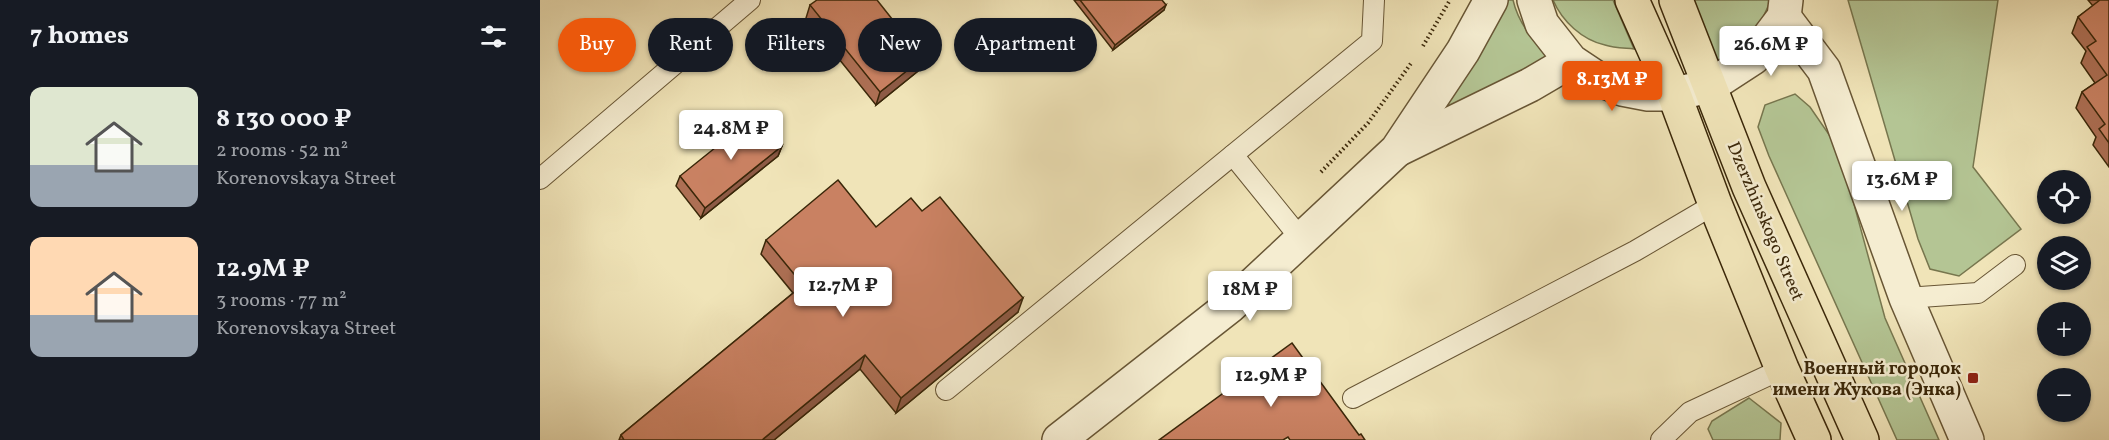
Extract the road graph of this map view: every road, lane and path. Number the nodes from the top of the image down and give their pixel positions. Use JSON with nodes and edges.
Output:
{"nodes":[{"id":1,"x":750,"y":0,"type":"edge"},
{"id":2,"x":1374,"y":0,"type":"edge"},
{"id":3,"x":1450,"y":0,"type":"edge"},
{"id":4,"x":1491,"y":0,"type":"edge"},
{"id":5,"x":1534,"y":0,"type":"edge"},
{"id":6,"x":1632,"y":0,"type":"edge"},
{"id":7,"x":1676,"y":0,"type":"edge"},
{"id":8,"x":1785,"y":8,"type":"edge"},
{"id":9,"x":1420,"y":52,"type":"dead end"},
{"id":10,"x":1413,"y":61,"type":"dead end"},
{"id":11,"x":1571,"y":61,"type":"junction"},
{"id":12,"x":1710,"y":86,"type":"junction"},
{"id":13,"x":1674,"y":94,"type":"junction"},
{"id":14,"x":1397,"y":150,"type":"junction"},
{"id":15,"x":1233,"y":155,"type":"junction"},
{"id":16,"x":540,"y":179,"type":"edge"},
{"id":17,"x":1715,"y":204,"type":"junction"},
{"id":18,"x":1278,"y":210,"type":"junction"},
{"id":19,"x":1301,"y":238,"type":"junction"},
{"id":20,"x":2015,"y":265,"type":"dead end"},
{"id":21,"x":1906,"y":298,"type":"junction"},
{"id":22,"x":1782,"y":369,"type":"junction"},
{"id":23,"x":946,"y":390,"type":"dead end"},
{"id":24,"x":1353,"y":398,"type":"dead end"},
{"id":25,"x":1059,"y":440,"type":"edge"},
{"id":26,"x":1661,"y":440,"type":"edge"},
{"id":27,"x":1814,"y":440,"type":"edge"},
{"id":28,"x":1862,"y":440,"type":"edge"},
{"id":29,"x":1967,"y":440,"type":"edge"}],
"edges":[{"from":1,"to":16,"type":"lane"},
{"from":2,"to":15,"type":"lane"},
{"from":3,"to":9,"type":"path"},
{"from":4,"to":14,"type":"street"},
{"from":5,"to":11,"type":"street"},
{"from":6,"to":13,"type":"main road"},
{"from":7,"to":12,"type":"main road","name":"Dzerzhinskogo Street"},
{"from":8,"to":12,"type":"street"},
{"from":8,"to":21,"type":"street"},
{"from":10,"to":18,"type":"path"},
{"from":11,"to":13,"type":"street"},
{"from":11,"to":14,"type":"street"},
{"from":12,"to":13,"type":"street"},
{"from":12,"to":28,"type":"main road","name":"Dzerzhinskogo Street"},
{"from":13,"to":17,"type":"main road"},
{"from":14,"to":19,"type":"street"},
{"from":15,"to":18,"type":"lane"},
{"from":15,"to":23,"type":"lane"},
{"from":17,"to":22,"type":"main road"},
{"from":17,"to":24,"type":"lane"},
{"from":18,"to":19,"type":"lane"},
{"from":19,"to":25,"type":"street"},
{"from":20,"to":21,"type":"lane"},
{"from":21,"to":29,"type":"street"},
{"from":22,"to":26,"type":"lane"},
{"from":22,"to":27,"type":"main road"}]}
